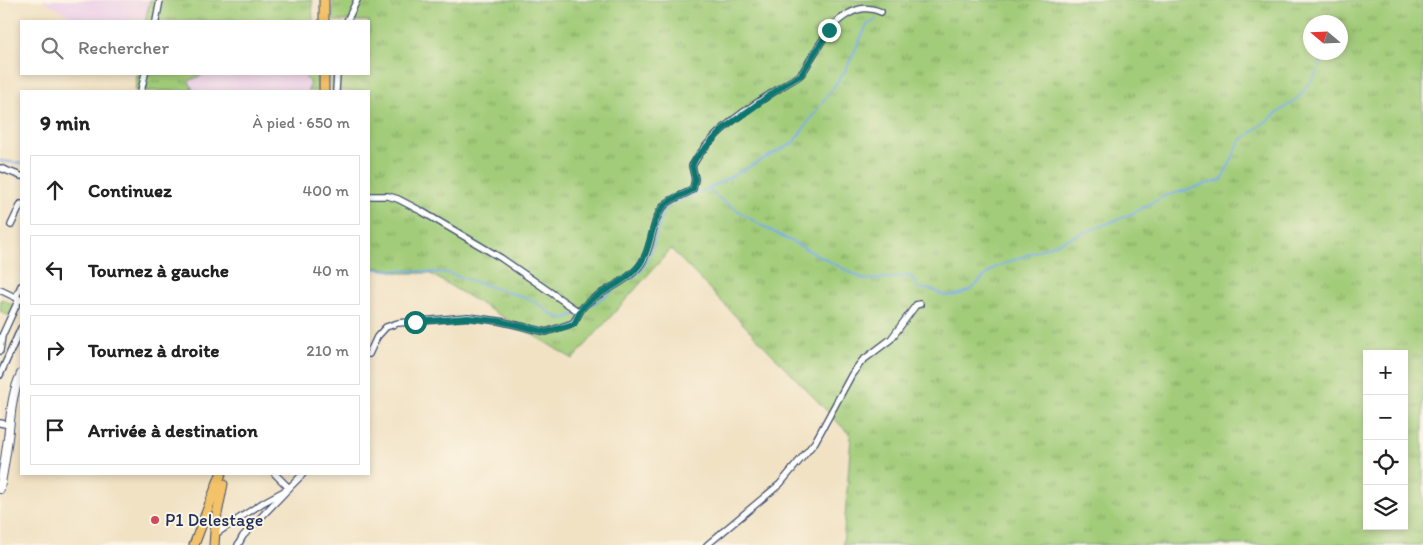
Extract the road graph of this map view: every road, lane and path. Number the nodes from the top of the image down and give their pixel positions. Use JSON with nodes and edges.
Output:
{"nodes":[{"id":1,"x":160,"y":0,"type":"edge"},
{"id":2,"x":324,"y":0,"type":"edge"},
{"id":3,"x":356,"y":0,"type":"edge"},
{"id":4,"x":881,"y":12,"type":"dead end"},
{"id":5,"x":156,"y":20,"type":"edge"},
{"id":6,"x":324,"y":20,"type":"edge"},
{"id":7,"x":347,"y":20,"type":"edge"},
{"id":8,"x":145,"y":75,"type":"edge"},
{"id":9,"x":324,"y":75,"type":"edge"},
{"id":10,"x":337,"y":75,"type":"edge"},
{"id":11,"x":141,"y":90,"type":"edge"},
{"id":12,"x":324,"y":90,"type":"edge"},
{"id":13,"x":336,"y":90,"type":"edge"},
{"id":14,"x":0,"y":168,"type":"edge"},
{"id":15,"x":20,"y":176,"type":"edge"},
{"id":16,"x":370,"y":196,"type":"edge"},
{"id":17,"x":20,"y":206,"type":"edge"},
{"id":18,"x":11,"y":225,"type":"dead end"},
{"id":19,"x":0,"y":290,"type":"edge"},
{"id":20,"x":19,"y":299,"type":"edge"},
{"id":21,"x":920,"y":304,"type":"dead end"},
{"id":22,"x":579,"y":312,"type":"junction"},
{"id":23,"x":20,"y":330,"type":"edge"},
{"id":24,"x":0,"y":351,"type":"edge"},
{"id":25,"x":370,"y":352,"type":"edge"},
{"id":26,"x":0,"y":375,"type":"edge"},
{"id":27,"x":20,"y":376,"type":"edge"},
{"id":28,"x":0,"y":423,"type":"edge"},
{"id":29,"x":10,"y":424,"type":"junction"},
{"id":30,"x":222,"y":475,"type":"edge"},
{"id":31,"x":226,"y":475,"type":"edge"},
{"id":32,"x":276,"y":475,"type":"edge"},
{"id":33,"x":302,"y":475,"type":"edge"},
{"id":34,"x":0,"y":489,"type":"edge"},
{"id":35,"x":289,"y":489,"type":"junction"},
{"id":36,"x":213,"y":542,"type":"edge"},
{"id":37,"x":194,"y":545,"type":"edge"},
{"id":38,"x":238,"y":545,"type":"edge"},
{"id":39,"x":707,"y":545,"type":"edge"}],
"edges":[{"from":1,"to":5,"type":"street"},
{"from":2,"to":6,"type":"main road"},
{"from":3,"to":7,"type":"street"},
{"from":4,"to":22,"type":"street"},
{"from":8,"to":11,"type":"street"},
{"from":9,"to":12,"type":"main road"},
{"from":10,"to":13,"type":"street"},
{"from":14,"to":15,"type":"street"},
{"from":16,"to":22,"type":"street"},
{"from":17,"to":18,"type":"street"},
{"from":19,"to":20,"type":"street"},
{"from":20,"to":24,"type":"street"},
{"from":21,"to":39,"type":"street"},
{"from":22,"to":25,"type":"street"},
{"from":23,"to":26,"type":"street"},
{"from":27,"to":29,"type":"street"},
{"from":28,"to":29,"type":"street"},
{"from":29,"to":34,"type":"street"},
{"from":30,"to":37,"type":"main road"},
{"from":31,"to":36,"type":"main road"},
{"from":32,"to":35,"type":"street"},
{"from":33,"to":35,"type":"street"},
{"from":35,"to":36,"type":"street"},
{"from":35,"to":38,"type":"street"}]}
